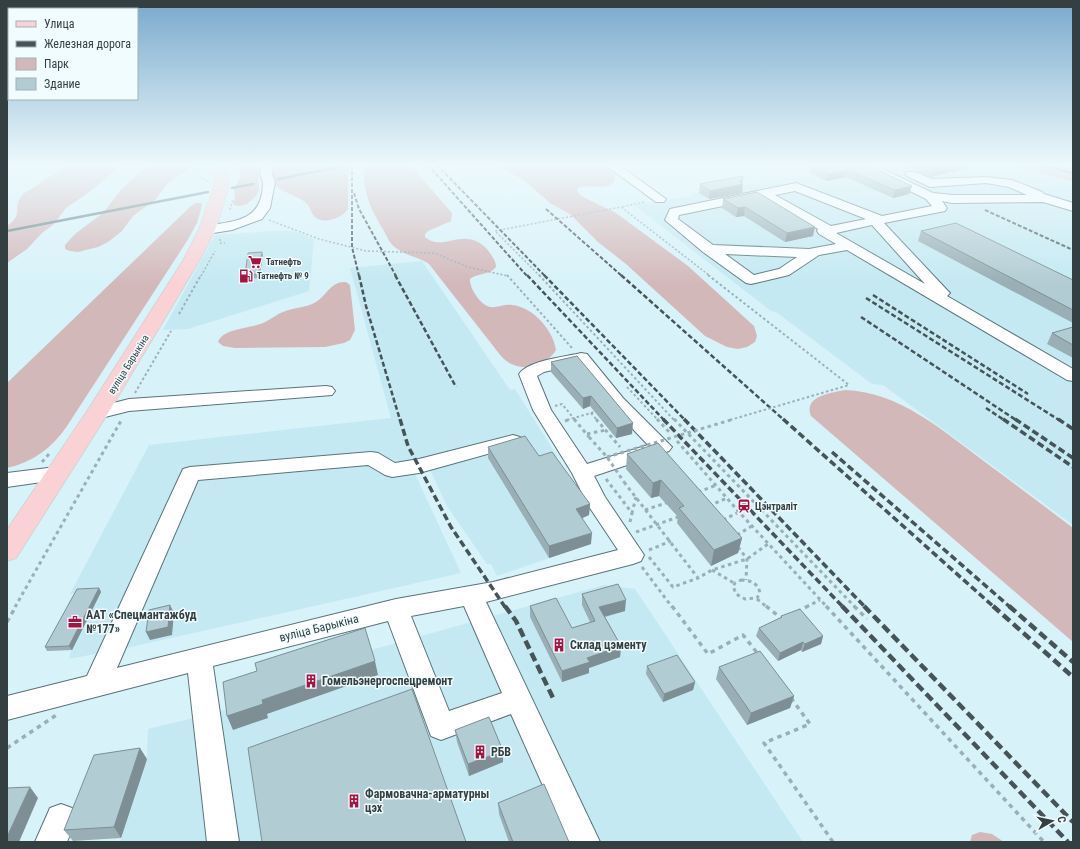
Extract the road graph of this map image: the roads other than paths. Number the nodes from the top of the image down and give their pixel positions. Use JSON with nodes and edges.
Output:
{"nodes":[{"id":1,"x":216,"y":205,"type":"edge"},
{"id":2,"x":265,"y":205,"type":"edge"},
{"id":3,"x":711,"y":205,"type":"edge"},
{"id":4,"x":784,"y":205,"type":"edge"},
{"id":5,"x":840,"y":205,"type":"edge"},
{"id":6,"x":938,"y":205,"type":"edge"},
{"id":7,"x":878,"y":220,"type":"junction"},
{"id":8,"x":207,"y":230,"type":"junction"},
{"id":9,"x":829,"y":230,"type":"junction"},
{"id":10,"x":849,"y":246,"type":"junction"},
{"id":11,"x":708,"y":249,"type":"junction"},
{"id":12,"x":812,"y":253,"type":"junction"},
{"id":13,"x":955,"y":307,"type":"junction"},
{"id":14,"x":1073,"y":376,"type":"edge"},
{"id":15,"x":326,"y":391,"type":"dead end"},
{"id":16,"x":97,"y":413,"type":"junction"},
{"id":17,"x":520,"y":440,"type":"edge"},
{"id":18,"x":591,"y":473,"type":"junction"},
{"id":19,"x":56,"y":474,"type":"junction"},
{"id":20,"x":7,"y":480,"type":"edge"},
{"id":21,"x":7,"y":551,"type":"edge"},
{"id":22,"x":471,"y":594,"type":"junction"},
{"id":23,"x":396,"y":609,"type":"junction"},
{"id":24,"x":199,"y":659,"type":"junction"},
{"id":25,"x":96,"y":684,"type":"junction"},
{"id":26,"x":519,"y":698,"type":"junction"},
{"id":27,"x":7,"y":708,"type":"edge"},
{"id":28,"x":222,"y":842,"type":"edge"},
{"id":29,"x":584,"y":842,"type":"edge"}],
"edges":[{"from":1,"to":8,"type":"main road","name":"вуліца Барыкіна"},
{"from":2,"to":8,"type":"street"},
{"from":3,"to":11,"type":"street"},
{"from":4,"to":9,"type":"street"},
{"from":5,"to":7,"type":"street"},
{"from":6,"to":7,"type":"street"},
{"from":7,"to":9,"type":"street"},
{"from":7,"to":13,"type":"street"},
{"from":8,"to":16,"type":"main road","name":"вуліца Барыкіна"},
{"from":9,"to":10,"type":"street"},
{"from":10,"to":12,"type":"street"},
{"from":10,"to":13,"type":"street"},
{"from":11,"to":12,"type":"street"},
{"from":11,"to":12,"type":"street"},
{"from":13,"to":14,"type":"street"},
{"from":15,"to":16,"type":"street"},
{"from":16,"to":19,"type":"main road","name":"вуліца Барыкіна"},
{"from":17,"to":25,"type":"street"},
{"from":18,"to":18,"type":"street"},
{"from":18,"to":22,"type":"street","name":"вуліца Барыкіна"},
{"from":19,"to":20,"type":"street"},
{"from":19,"to":21,"type":"main road","name":"вуліца Барыкіна"},
{"from":22,"to":23,"type":"street","name":"вуліца Барыкіна"},
{"from":22,"to":26,"type":"street"},
{"from":23,"to":24,"type":"street","name":"вуліца Барыкіна"},
{"from":23,"to":26,"type":"street"},
{"from":24,"to":25,"type":"street","name":"вуліца Барыкіна"},
{"from":24,"to":28,"type":"street"},
{"from":25,"to":27,"type":"street","name":"вуліца Барыкіна"},
{"from":26,"to":29,"type":"street"}]}
